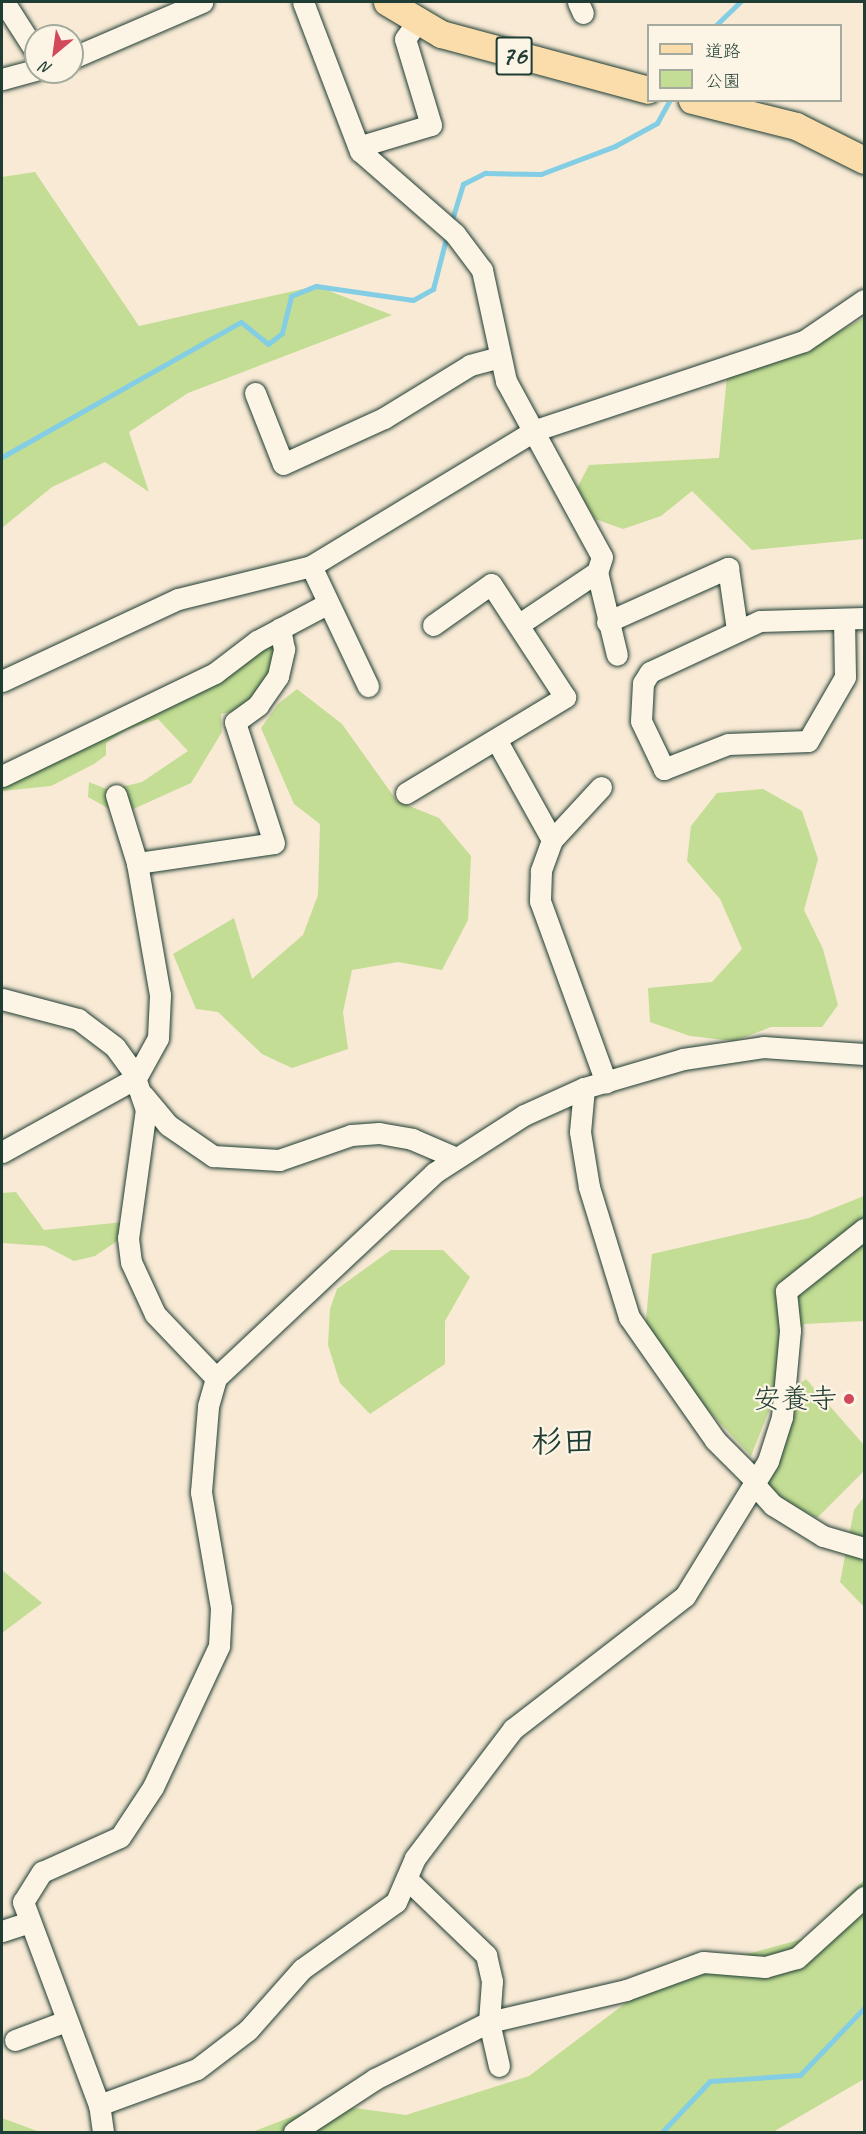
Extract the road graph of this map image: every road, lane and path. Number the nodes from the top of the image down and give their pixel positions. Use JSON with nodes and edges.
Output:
{"nodes":[{"id":1,"x":4,"y":2,"type":"edge"},
{"id":2,"x":202,"y":2,"type":"edge"},
{"id":3,"x":303,"y":2,"type":"edge"},
{"id":4,"x":387,"y":2,"type":"edge"},
{"id":5,"x":417,"y":22,"type":"junction"},
{"id":6,"x":24,"y":33,"type":"edge"},
{"id":7,"x":84,"y":53,"type":"edge"},
{"id":8,"x":24,"y":73,"type":"edge"},
{"id":9,"x":2,"y":79,"type":"edge"},
{"id":10,"x":647,"y":90,"type":"edge"},
{"id":11,"x":700,"y":102,"type":"edge"},
{"id":12,"x":361,"y":146,"type":"junction"},
{"id":13,"x":864,"y":160,"type":"edge"},
{"id":14,"x":864,"y":300,"type":"edge"},
{"id":15,"x":497,"y":358,"type":"junction"},
{"id":16,"x":255,"y":393,"type":"dead end"},
{"id":17,"x":536,"y":430,"type":"junction"},
{"id":18,"x":312,"y":566,"type":"junction"},
{"id":19,"x":597,"y":572,"type":"junction"},
{"id":20,"x":327,"y":604,"type":"junction"},
{"id":21,"x":854,"y":618,"type":"edge"},
{"id":22,"x":521,"y":622,"type":"junction"},
{"id":23,"x":607,"y":622,"type":"junction"},
{"id":24,"x":433,"y":625,"type":"dead end"},
{"id":25,"x":280,"y":628,"type":"junction"},
{"id":26,"x":737,"y":630,"type":"junction"},
{"id":27,"x":617,"y":655,"type":"dead end"},
{"id":28,"x":2,"y":681,"type":"edge"},
{"id":29,"x":368,"y":686,"type":"dead end"},
{"id":30,"x":496,"y":741,"type":"junction"},
{"id":31,"x":2,"y":776,"type":"edge"},
{"id":32,"x":601,"y":787,"type":"dead end"},
{"id":33,"x":406,"y":793,"type":"dead end"},
{"id":34,"x":116,"y":795,"type":"dead end"},
{"id":35,"x":552,"y":840,"type":"junction"},
{"id":36,"x":137,"y":863,"type":"junction"},
{"id":37,"x":2,"y":999,"type":"edge"},
{"id":38,"x":864,"y":1054,"type":"edge"},
{"id":39,"x":606,"y":1082,"type":"junction"},
{"id":40,"x":138,"y":1085,"type":"junction"},
{"id":41,"x":584,"y":1088,"type":"junction"},
{"id":42,"x":2,"y":1152,"type":"edge"},
{"id":43,"x":454,"y":1157,"type":"junction"},
{"id":44,"x":864,"y":1229,"type":"edge"},
{"id":45,"x":216,"y":1378,"type":"junction"},
{"id":46,"x":754,"y":1482,"type":"junction"},
{"id":47,"x":864,"y":1548,"type":"edge"},
{"id":48,"x":407,"y":1879,"type":"junction"},
{"id":49,"x":864,"y":1897,"type":"edge"},
{"id":50,"x":30,"y":1922,"type":"junction"},
{"id":51,"x":2,"y":1931,"type":"edge"},
{"id":52,"x":66,"y":2021,"type":"junction"},
{"id":53,"x":489,"y":2022,"type":"junction"},
{"id":54,"x":15,"y":2040,"type":"dead end"},
{"id":55,"x":499,"y":2066,"type":"dead end"},
{"id":56,"x":99,"y":2105,"type":"junction"},
{"id":57,"x":103,"y":2133,"type":"edge"},
{"id":58,"x":294,"y":2133,"type":"edge"}],
"edges":[{"from":1,"to":6,"type":"street"},
{"from":2,"to":7,"type":"street"},
{"from":3,"to":12,"type":"street"},
{"from":4,"to":5,"type":"main road","number":"76"},
{"from":5,"to":10,"type":"main road","number":"76"},
{"from":5,"to":12,"type":"street"},
{"from":8,"to":9,"type":"street"},
{"from":11,"to":13,"type":"main road"},
{"from":12,"to":15,"type":"street"},
{"from":14,"to":17,"type":"street"},
{"from":15,"to":16,"type":"street"},
{"from":15,"to":17,"type":"street"},
{"from":17,"to":18,"type":"street"},
{"from":17,"to":19,"type":"street"},
{"from":18,"to":20,"type":"street"},
{"from":18,"to":28,"type":"street"},
{"from":19,"to":22,"type":"street"},
{"from":19,"to":23,"type":"street"},
{"from":20,"to":25,"type":"street"},
{"from":20,"to":29,"type":"street"},
{"from":21,"to":26,"type":"street"},
{"from":21,"to":26,"type":"street"},
{"from":22,"to":24,"type":"street"},
{"from":22,"to":30,"type":"street"},
{"from":23,"to":26,"type":"street"},
{"from":23,"to":27,"type":"street"},
{"from":25,"to":31,"type":"street"},
{"from":25,"to":36,"type":"street"},
{"from":30,"to":33,"type":"street"},
{"from":30,"to":35,"type":"street"},
{"from":32,"to":35,"type":"street"},
{"from":34,"to":36,"type":"street"},
{"from":35,"to":39,"type":"street"},
{"from":36,"to":40,"type":"street"},
{"from":37,"to":40,"type":"street"},
{"from":38,"to":39,"type":"street"},
{"from":39,"to":41,"type":"street"},
{"from":40,"to":42,"type":"street"},
{"from":40,"to":43,"type":"street"},
{"from":40,"to":45,"type":"street"},
{"from":41,"to":43,"type":"street"},
{"from":41,"to":46,"type":"street"},
{"from":43,"to":45,"type":"street"},
{"from":44,"to":46,"type":"street"},
{"from":45,"to":50,"type":"street"},
{"from":46,"to":47,"type":"street"},
{"from":46,"to":48,"type":"street"},
{"from":48,"to":53,"type":"street"},
{"from":48,"to":56,"type":"street"},
{"from":49,"to":53,"type":"street"},
{"from":50,"to":51,"type":"street"},
{"from":50,"to":52,"type":"street"},
{"from":52,"to":54,"type":"street"},
{"from":52,"to":56,"type":"street"},
{"from":53,"to":55,"type":"street"},
{"from":53,"to":58,"type":"street"},
{"from":56,"to":57,"type":"street"}]}
